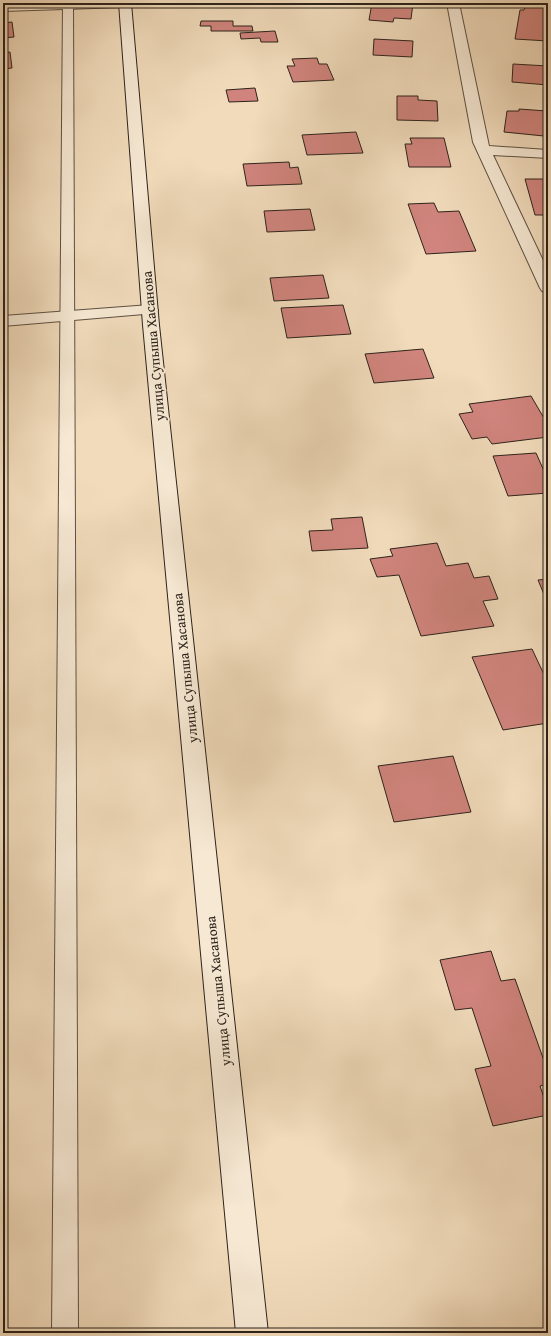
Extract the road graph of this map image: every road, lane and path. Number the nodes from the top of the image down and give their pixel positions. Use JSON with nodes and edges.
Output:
{"nodes":[{"id":1,"x":125,"y":3,"type":"edge"},
{"id":2,"x":453,"y":3,"type":"edge"},
{"id":3,"x":68,"y":4,"type":"edge"},
{"id":4,"x":3,"y":8,"type":"edge"},
{"id":5,"x":483,"y":150,"type":"junction"},
{"id":6,"x":548,"y":154,"type":"edge"},
{"id":7,"x":548,"y":288,"type":"edge"},
{"id":8,"x":150,"y":310,"type":"junction"},
{"id":9,"x":67,"y":316,"type":"junction"},
{"id":10,"x":3,"y":321,"type":"edge"},
{"id":11,"x":65,"y":1333,"type":"edge"},
{"id":12,"x":252,"y":1333,"type":"edge"}],
"edges":[{"from":1,"to":3,"type":"street"},
{"from":1,"to":8,"type":"street","name":"улица Супыша Хасанова"},
{"from":2,"to":5,"type":"street"},
{"from":3,"to":4,"type":"street"},
{"from":3,"to":9,"type":"lane"},
{"from":5,"to":6,"type":"street"},
{"from":5,"to":7,"type":"street"},
{"from":8,"to":9,"type":"street"},
{"from":8,"to":12,"type":"street","name":"улица Супыша Хасанова"},
{"from":9,"to":10,"type":"street"},
{"from":9,"to":11,"type":"lane"}]}
